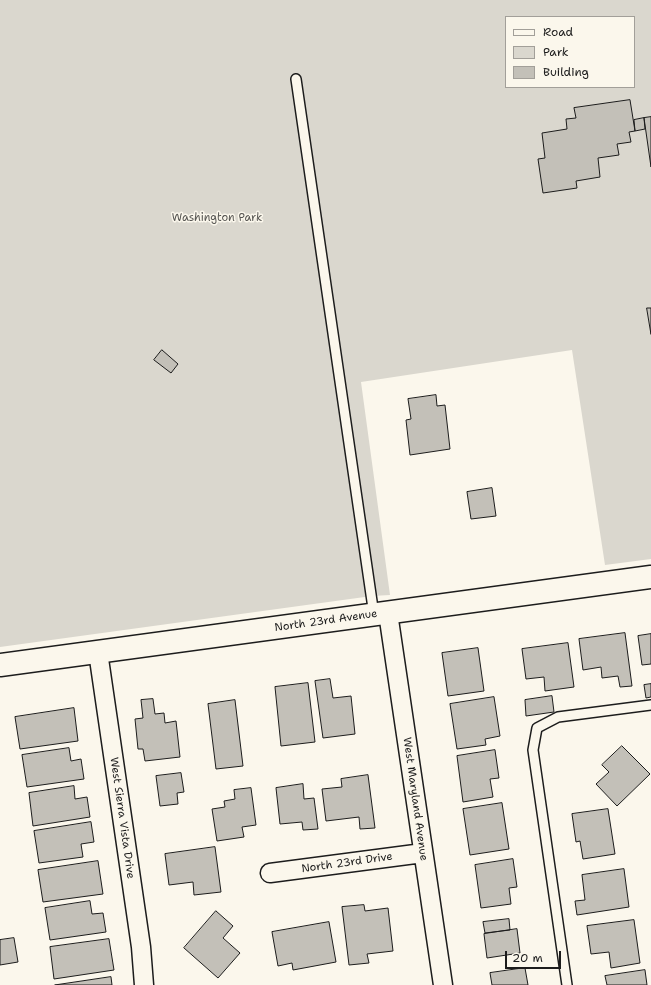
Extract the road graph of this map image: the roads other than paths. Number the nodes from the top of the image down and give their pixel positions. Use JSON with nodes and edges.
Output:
{"nodes":[{"id":1,"x":296,"y":79,"type":"dead end"},
{"id":2,"x":651,"y":577,"type":"edge"},
{"id":3,"x":381,"y":614,"type":"junction"},
{"id":4,"x":98,"y":652,"type":"junction"},
{"id":5,"x":0,"y":665,"type":"edge"},
{"id":6,"x":651,"y":705,"type":"edge"},
{"id":7,"x":423,"y":853,"type":"junction"},
{"id":8,"x":270,"y":874,"type":"dead end"},
{"id":9,"x":144,"y":985,"type":"edge"},
{"id":10,"x":443,"y":985,"type":"edge"},
{"id":11,"x":567,"y":985,"type":"edge"}],
"edges":[{"from":1,"to":3,"type":"lane"},
{"from":2,"to":3,"type":"street","name":"North 23rd Avenue"},
{"from":3,"to":4,"type":"street","name":"North 23rd Avenue"},
{"from":3,"to":7,"type":"street","name":"West Maryland Avenue"},
{"from":4,"to":5,"type":"street","name":"North 23rd Avenue"},
{"from":4,"to":9,"type":"street","name":"West Sierra Vista Drive"},
{"from":6,"to":11,"type":"lane"},
{"from":7,"to":8,"type":"street","name":"North 23rd Drive"},
{"from":7,"to":10,"type":"street","name":"West Maryland Avenue"}]}
